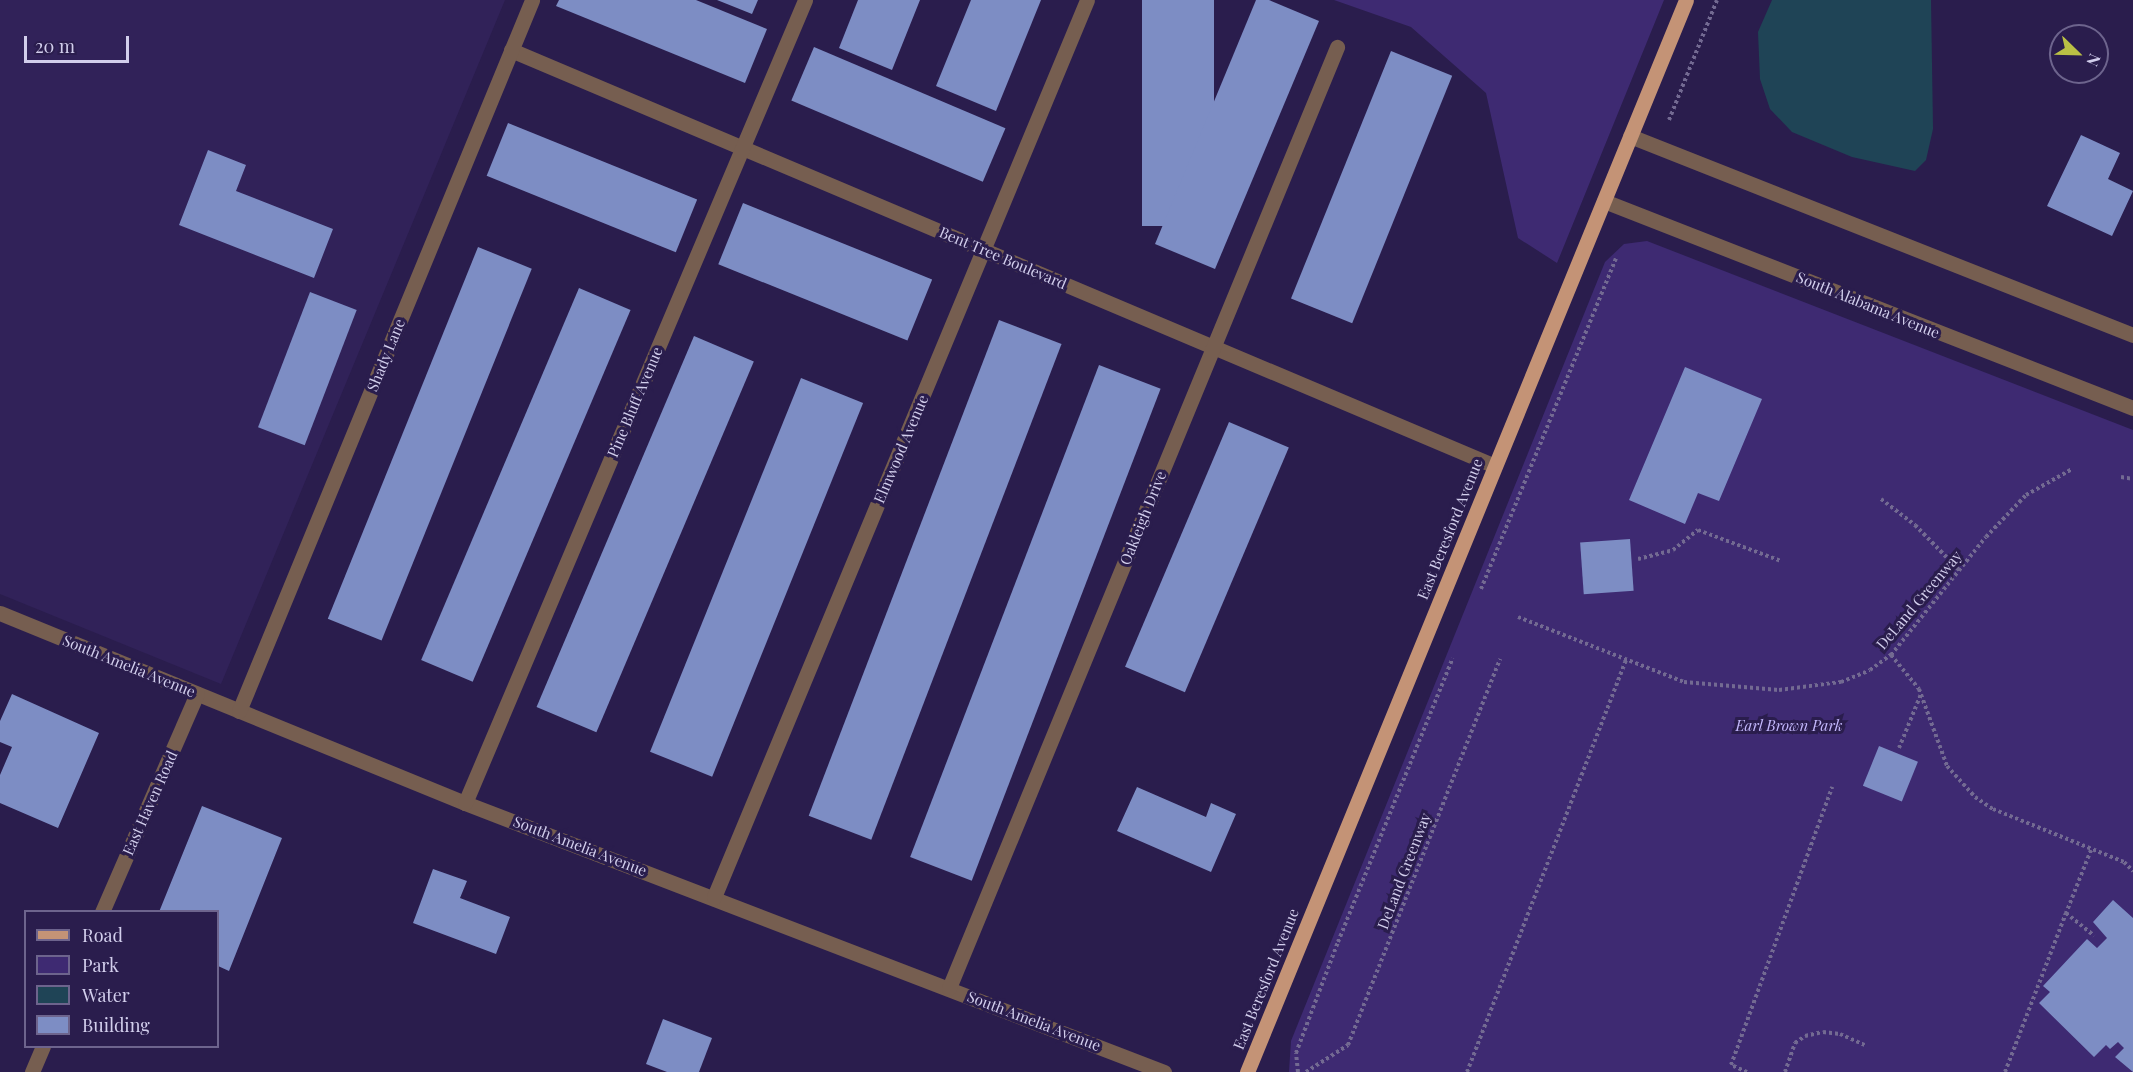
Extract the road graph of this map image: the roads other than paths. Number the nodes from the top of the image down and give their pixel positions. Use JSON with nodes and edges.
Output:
{"nodes":[{"id":1,"x":532,"y":0,"type":"edge"},
{"id":2,"x":805,"y":0,"type":"edge"},
{"id":3,"x":1087,"y":0,"type":"edge"},
{"id":4,"x":1686,"y":0,"type":"edge"},
{"id":5,"x":1337,"y":47,"type":"dead end"},
{"id":6,"x":511,"y":50,"type":"junction"},
{"id":7,"x":1630,"y":136,"type":"junction"},
{"id":8,"x":742,"y":148,"type":"junction"},
{"id":9,"x":1604,"y":201,"type":"junction"},
{"id":10,"x":984,"y":250,"type":"junction"},
{"id":11,"x":2133,"y":335,"type":"edge"},
{"id":12,"x":1213,"y":346,"type":"junction"},
{"id":13,"x":2132,"y":405,"type":"edge"},
{"id":14,"x":1495,"y":466,"type":"junction"},
{"id":15,"x":0,"y":613,"type":"edge"},
{"id":16,"x":197,"y":694,"type":"junction"},
{"id":17,"x":239,"y":711,"type":"junction"},
{"id":18,"x":465,"y":803,"type":"junction"},
{"id":19,"x":714,"y":897,"type":"junction"},
{"id":20,"x":103,"y":910,"type":"edge"},
{"id":21,"x":949,"y":988,"type":"junction"},
{"id":22,"x":43,"y":1048,"type":"edge"},
{"id":23,"x":32,"y":1072,"type":"edge"},
{"id":24,"x":1164,"y":1072,"type":"edge"},
{"id":25,"x":1247,"y":1072,"type":"edge"}],
"edges":[{"from":1,"to":6,"type":"street","name":"Shady Lane"},
{"from":2,"to":8,"type":"street","name":"Pine Bluff Avenue"},
{"from":3,"to":10,"type":"street","name":"Elmwood Avenue"},
{"from":4,"to":7,"type":"main road","name":"East Beresford Avenue"},
{"from":5,"to":12,"type":"street","name":"Oakleigh Drive"},
{"from":6,"to":8,"type":"street","name":"Bent Tree Boulevard"},
{"from":6,"to":17,"type":"street","name":"Shady Lane"},
{"from":7,"to":9,"type":"main road","name":"East Beresford Avenue"},
{"from":7,"to":11,"type":"street"},
{"from":8,"to":10,"type":"street","name":"Bent Tree Boulevard"},
{"from":8,"to":18,"type":"street","name":"Pine Bluff Avenue"},
{"from":9,"to":13,"type":"street","name":"South Alabama Avenue"},
{"from":9,"to":14,"type":"main road","name":"East Beresford Avenue"},
{"from":10,"to":12,"type":"street","name":"Bent Tree Boulevard"},
{"from":10,"to":19,"type":"street","name":"Elmwood Avenue"},
{"from":12,"to":14,"type":"street","name":"Bent Tree Boulevard"},
{"from":12,"to":21,"type":"street","name":"Oakleigh Drive"},
{"from":14,"to":25,"type":"main road","name":"East Beresford Avenue"},
{"from":15,"to":16,"type":"street","name":"South Amelia Avenue"},
{"from":16,"to":17,"type":"street","name":"South Amelia Avenue"},
{"from":16,"to":20,"type":"street","name":"East Haven Road"},
{"from":17,"to":18,"type":"street","name":"South Amelia Avenue"},
{"from":18,"to":19,"type":"street","name":"South Amelia Avenue"},
{"from":19,"to":21,"type":"street","name":"South Amelia Avenue"},
{"from":21,"to":24,"type":"street","name":"South Amelia Avenue"},
{"from":22,"to":23,"type":"street"}]}
